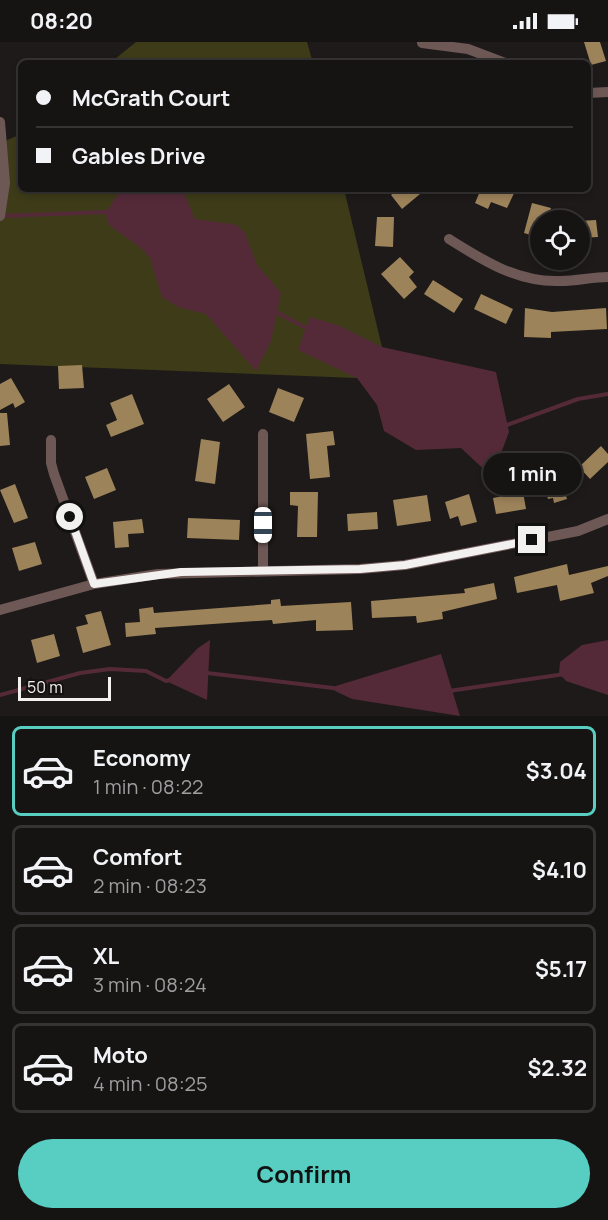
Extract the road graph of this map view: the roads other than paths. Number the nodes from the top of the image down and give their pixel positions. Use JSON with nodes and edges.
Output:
{"nodes":[{"id":1,"x":422,"y":43,"type":"edge"},
{"id":2,"x":497,"y":60,"type":"edge"},
{"id":3,"x":608,"y":92,"type":"edge"},
{"id":4,"x":591,"y":93,"type":"edge"},
{"id":5,"x":0,"y":122,"type":"edge"},
{"id":6,"x":0,"y":216,"type":"edge"},
{"id":7,"x":449,"y":239,"type":"dead end"},
{"id":8,"x":608,"y":277,"type":"edge"},
{"id":9,"x":263,"y":435,"type":"dead end"},
{"id":10,"x":51,"y":440,"type":"dead end"},
{"id":11,"x":608,"y":519,"type":"edge"},
{"id":12,"x":263,"y":570,"type":"junction"},
{"id":13,"x":94,"y":584,"type":"junction"},
{"id":14,"x":0,"y":610,"type":"edge"}],
"edges":[{"from":1,"to":2,"type":"street"},
{"from":3,"to":4,"type":"street"},
{"from":5,"to":6,"type":"street"},
{"from":7,"to":8,"type":"street"},
{"from":9,"to":12,"type":"street"},
{"from":10,"to":13,"type":"street"},
{"from":11,"to":12,"type":"street"},
{"from":12,"to":13,"type":"street"},
{"from":13,"to":14,"type":"street"}]}
